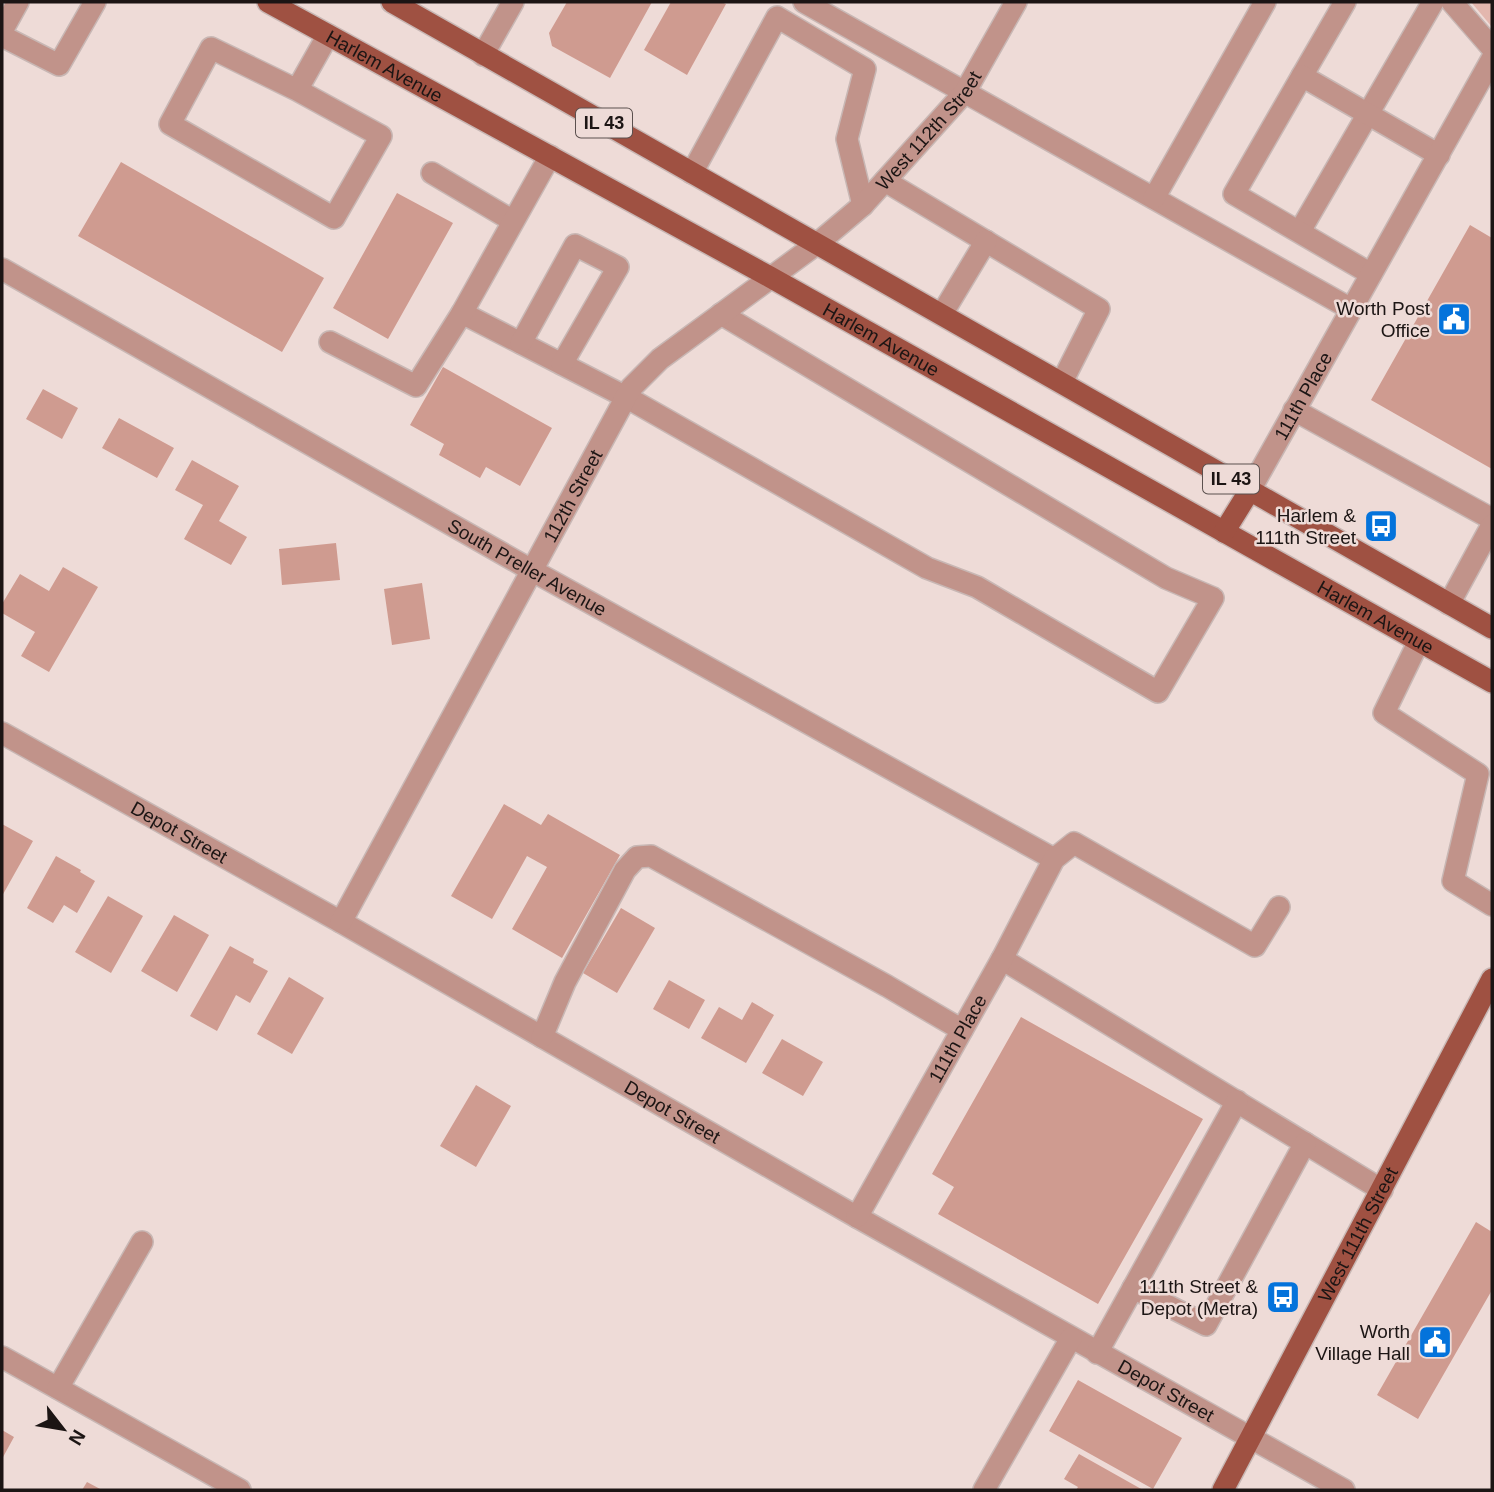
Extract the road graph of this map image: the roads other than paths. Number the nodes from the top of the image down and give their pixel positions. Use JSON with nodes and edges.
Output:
{"nodes":[{"id":1,"x":95,"y":2,"type":"edge"},
{"id":2,"x":268,"y":2,"type":"edge"},
{"id":3,"x":392,"y":2,"type":"edge"},
{"id":4,"x":513,"y":2,"type":"edge"},
{"id":5,"x":804,"y":2,"type":"edge"},
{"id":6,"x":1016,"y":2,"type":"edge"},
{"id":7,"x":1265,"y":2,"type":"edge"},
{"id":8,"x":1345,"y":2,"type":"edge"},
{"id":9,"x":1433,"y":2,"type":"edge"},
{"id":10,"x":1452,"y":2,"type":"edge"},
{"id":11,"x":7,"y":19,"type":"edge"},
{"id":12,"x":328,"y":35,"type":"junction"},
{"id":13,"x":1492,"y":48,"type":"edge"},
{"id":14,"x":483,"y":55,"type":"junction"},
{"id":15,"x":1492,"y":59,"type":"edge"},
{"id":16,"x":1302,"y":76,"type":"junction"},
{"id":17,"x":297,"y":90,"type":"junction"},
{"id":18,"x":965,"y":92,"type":"junction"},
{"id":19,"x":1367,"y":113,"type":"junction"},
{"id":20,"x":1439,"y":155,"type":"junction"},
{"id":21,"x":550,"y":156,"type":"junction"},
{"id":22,"x":432,"y":173,"type":"dead end"},
{"id":23,"x":692,"y":173,"type":"junction"},
{"id":24,"x":885,"y":181,"type":"junction"},
{"id":25,"x":1154,"y":198,"type":"junction"},
{"id":26,"x":863,"y":205,"type":"junction"},
{"id":27,"x":513,"y":221,"type":"junction"},
{"id":28,"x":1300,"y":232,"type":"junction"},
{"id":29,"x":986,"y":241,"type":"junction"},
{"id":30,"x":818,"y":243,"type":"junction"},
{"id":31,"x":2,"y":270,"type":"edge"},
{"id":32,"x":1371,"y":274,"type":"junction"},
{"id":33,"x":770,"y":277,"type":"junction"},
{"id":34,"x":1351,"y":309,"type":"junction"},
{"id":35,"x":462,"y":313,"type":"junction"},
{"id":36,"x":721,"y":314,"type":"junction"},
{"id":37,"x":942,"y":314,"type":"junction"},
{"id":38,"x":330,"y":342,"type":"dead end"},
{"id":39,"x":521,"y":343,"type":"junction"},
{"id":40,"x":562,"y":364,"type":"junction"},
{"id":41,"x":1062,"y":383,"type":"junction"},
{"id":42,"x":626,"y":397,"type":"junction"},
{"id":43,"x":1294,"y":410,"type":"junction"},
{"id":44,"x":1250,"y":490,"type":"junction"},
{"id":45,"x":1492,"y":519,"type":"edge"},
{"id":46,"x":1492,"y":525,"type":"edge"},
{"id":47,"x":1224,"y":532,"type":"junction"},
{"id":48,"x":533,"y":571,"type":"junction"},
{"id":49,"x":1449,"y":604,"type":"junction"},
{"id":50,"x":1492,"y":628,"type":"edge"},
{"id":51,"x":1419,"y":641,"type":"junction"},
{"id":52,"x":1492,"y":682,"type":"edge"},
{"id":53,"x":2,"y":733,"type":"edge"},
{"id":54,"x":1054,"y":859,"type":"junction"},
{"id":55,"x":1492,"y":905,"type":"edge"},
{"id":56,"x":1279,"y":907,"type":"dead end"},
{"id":57,"x":341,"y":922,"type":"junction"},
{"id":58,"x":1002,"y":959,"type":"junction"},
{"id":59,"x":1492,"y":979,"type":"edge"},
{"id":60,"x":962,"y":1030,"type":"junction"},
{"id":61,"x":542,"y":1037,"type":"junction"},
{"id":62,"x":1237,"y":1101,"type":"junction"},
{"id":63,"x":1305,"y":1143,"type":"junction"},
{"id":64,"x":1382,"y":1190,"type":"junction"},
{"id":65,"x":857,"y":1217,"type":"junction"},
{"id":66,"x":142,"y":1242,"type":"dead end"},
{"id":67,"x":1133,"y":1288,"type":"junction"},
{"id":68,"x":1071,"y":1338,"type":"junction"},
{"id":69,"x":1097,"y":1353,"type":"junction"},
{"id":70,"x":2,"y":1357,"type":"edge"},
{"id":71,"x":58,"y":1388,"type":"junction"},
{"id":72,"x":1251,"y":1439,"type":"junction"},
{"id":73,"x":240,"y":1490,"type":"edge"},
{"id":74,"x":984,"y":1490,"type":"edge"},
{"id":75,"x":1223,"y":1490,"type":"edge"},
{"id":76,"x":1344,"y":1490,"type":"edge"}],
"edges":[{"from":1,"to":11,"type":"street"},
{"from":2,"to":12,"type":"main road","name":"Harlem Avenue","number":"IL 43"},
{"from":3,"to":14,"type":"main road","number":"IL 43"},
{"from":4,"to":14,"type":"street"},
{"from":5,"to":18,"type":"street"},
{"from":6,"to":18,"type":"street","name":"West 112th Street"},
{"from":7,"to":25,"type":"street"},
{"from":8,"to":16,"type":"street"},
{"from":9,"to":19,"type":"street"},
{"from":10,"to":13,"type":"street"},
{"from":12,"to":17,"type":"street"},
{"from":12,"to":21,"type":"main road","name":"Harlem Avenue","number":"IL 43"},
{"from":14,"to":23,"type":"main road","number":"IL 43"},
{"from":15,"to":20,"type":"street","name":"111th Place"},
{"from":16,"to":19,"type":"street"},
{"from":16,"to":28,"type":"street"},
{"from":17,"to":17,"type":"street"},
{"from":18,"to":24,"type":"street","name":"West 112th Street"},
{"from":18,"to":25,"type":"street"},
{"from":19,"to":20,"type":"street"},
{"from":19,"to":28,"type":"street"},
{"from":20,"to":32,"type":"street","name":"111th Place"},
{"from":21,"to":27,"type":"street"},
{"from":21,"to":33,"type":"main road","name":"Harlem Avenue","number":"IL 43"},
{"from":22,"to":27,"type":"street"},
{"from":23,"to":26,"type":"street"},
{"from":23,"to":30,"type":"main road","number":"IL 43"},
{"from":24,"to":26,"type":"street","name":"West 112th Street"},
{"from":24,"to":29,"type":"street"},
{"from":25,"to":34,"type":"street"},
{"from":26,"to":30,"type":"street","name":"West 112th Street"},
{"from":27,"to":35,"type":"street"},
{"from":28,"to":32,"type":"street"},
{"from":29,"to":37,"type":"street"},
{"from":29,"to":41,"type":"street"},
{"from":30,"to":33,"type":"street","name":"112th Street"},
{"from":30,"to":37,"type":"main road","number":"IL 43"},
{"from":31,"to":48,"type":"street","name":"South Preller Avenue"},
{"from":32,"to":34,"type":"street","name":"111th Place"},
{"from":33,"to":36,"type":"street","name":"112th Street"},
{"from":33,"to":47,"type":"main road","name":"Harlem Avenue","number":"IL 43"},
{"from":34,"to":43,"type":"street","name":"111th Place"},
{"from":35,"to":38,"type":"street"},
{"from":35,"to":39,"type":"street"},
{"from":36,"to":42,"type":"street","name":"112th Street"},
{"from":36,"to":42,"type":"street"},
{"from":37,"to":41,"type":"main road","number":"IL 43"},
{"from":39,"to":40,"type":"street"},
{"from":39,"to":40,"type":"street"},
{"from":40,"to":42,"type":"street"},
{"from":41,"to":44,"type":"main road","number":"IL 43"},
{"from":42,"to":48,"type":"street","name":"112th Street"},
{"from":43,"to":44,"type":"street","name":"111th Place"},
{"from":43,"to":45,"type":"street"},
{"from":44,"to":47,"type":"main road"},
{"from":44,"to":49,"type":"main road","number":"IL 43"},
{"from":46,"to":49,"type":"street"},
{"from":47,"to":51,"type":"main road","name":"Harlem Avenue","number":"IL 43"},
{"from":48,"to":54,"type":"street","name":"South Preller Avenue"},
{"from":48,"to":57,"type":"street","name":"112th Street"},
{"from":49,"to":50,"type":"main road","number":"IL 43"},
{"from":51,"to":52,"type":"main road","name":"Harlem Avenue","number":"IL 43"},
{"from":51,"to":55,"type":"street"},
{"from":53,"to":57,"type":"street","name":"Depot Street"},
{"from":54,"to":56,"type":"street"},
{"from":54,"to":58,"type":"street","name":"111th Place"},
{"from":57,"to":61,"type":"street","name":"Depot Street"},
{"from":58,"to":60,"type":"street","name":"111th Place"},
{"from":58,"to":62,"type":"street"},
{"from":59,"to":64,"type":"main road","name":"West 111th Street"},
{"from":60,"to":61,"type":"street"},
{"from":60,"to":65,"type":"street","name":"111th Place"},
{"from":61,"to":65,"type":"street","name":"Depot Street"},
{"from":62,"to":63,"type":"street"},
{"from":62,"to":67,"type":"street"},
{"from":63,"to":64,"type":"street"},
{"from":63,"to":67,"type":"street"},
{"from":64,"to":72,"type":"main road","name":"West 111th Street"},
{"from":65,"to":68,"type":"street","name":"Depot Street"},
{"from":66,"to":71,"type":"street"},
{"from":67,"to":69,"type":"street"},
{"from":68,"to":69,"type":"street","name":"Depot Street"},
{"from":68,"to":74,"type":"street"},
{"from":69,"to":72,"type":"street","name":"Depot Street"},
{"from":70,"to":71,"type":"street"},
{"from":71,"to":73,"type":"street"},
{"from":72,"to":75,"type":"main road","name":"West 111th Street"},
{"from":72,"to":76,"type":"street","name":"Depot Street"}]}
